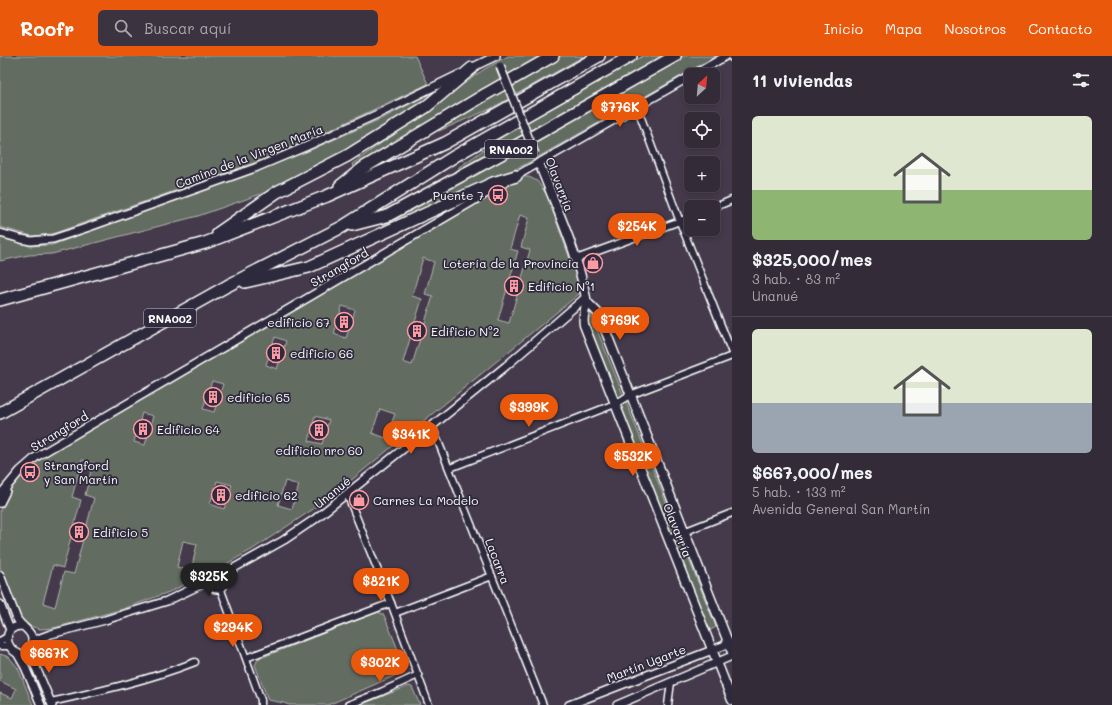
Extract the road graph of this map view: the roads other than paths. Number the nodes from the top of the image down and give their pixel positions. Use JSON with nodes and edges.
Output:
{"nodes":[{"id":1,"x":496,"y":56,"type":"edge"},
{"id":2,"x":553,"y":56,"type":"edge"},
{"id":3,"x":598,"y":56,"type":"edge"},
{"id":4,"x":631,"y":56,"type":"edge"},
{"id":5,"x":674,"y":56,"type":"edge"},
{"id":6,"x":726,"y":56,"type":"edge"},
{"id":7,"x":472,"y":68,"type":"junction"},
{"id":8,"x":706,"y":68,"type":"edge"},
{"id":9,"x":684,"y":81,"type":"edge"},
{"id":10,"x":637,"y":107,"type":"junction"},
{"id":11,"x":539,"y":163,"type":"junction"},
{"id":12,"x":516,"y":176,"type":"junction"},
{"id":13,"x":327,"y":196,"type":"junction"},
{"id":14,"x":732,"y":200,"type":"edge"},
{"id":15,"x":720,"y":205,"type":"edge"},
{"id":16,"x":684,"y":220,"type":"edge"},
{"id":17,"x":680,"y":222,"type":"junction"},
{"id":18,"x":342,"y":227,"type":"junction"},
{"id":19,"x":0,"y":232,"type":"edge"},
{"id":20,"x":205,"y":243,"type":"junction"},
{"id":21,"x":576,"y":259,"type":"junction"},
{"id":22,"x":227,"y":286,"type":"junction"},
{"id":23,"x":586,"y":299,"type":"junction"},
{"id":24,"x":0,"y":300,"type":"edge"},
{"id":25,"x":732,"y":353,"type":"edge"},
{"id":26,"x":732,"y":356,"type":"edge"},
{"id":27,"x":630,"y":395,"type":"junction"},
{"id":28,"x":615,"y":404,"type":"junction"},
{"id":29,"x":0,"y":412,"type":"edge"},
{"id":30,"x":432,"y":426,"type":"junction"},
{"id":31,"x":450,"y":468,"type":"junction"},
{"id":32,"x":7,"y":488,"type":"junction"},
{"id":33,"x":0,"y":494,"type":"edge"},
{"id":34,"x":347,"y":494,"type":"junction"},
{"id":35,"x":0,"y":503,"type":"edge"},
{"id":36,"x":732,"y":513,"type":"edge"},
{"id":37,"x":684,"y":532,"type":"junction"},
{"id":38,"x":668,"y":538,"type":"junction"},
{"id":39,"x":224,"y":574,"type":"junction"},
{"id":40,"x":0,"y":575,"type":"edge"},
{"id":41,"x":492,"y":576,"type":"junction"},
{"id":42,"x":209,"y":582,"type":"junction"},
{"id":43,"x":221,"y":590,"type":"junction"},
{"id":44,"x":391,"y":603,"type":"junction"},
{"id":45,"x":0,"y":604,"type":"edge"},
{"id":46,"x":395,"y":613,"type":"junction"},
{"id":47,"x":23,"y":626,"type":"junction"},
{"id":48,"x":30,"y":632,"type":"junction"},
{"id":49,"x":9,"y":634,"type":"junction"},
{"id":50,"x":51,"y":634,"type":"junction"},
{"id":51,"x":0,"y":641,"type":"edge"},
{"id":52,"x":730,"y":643,"type":"edge"},
{"id":53,"x":31,"y":645,"type":"junction"},
{"id":54,"x":0,"y":646,"type":"edge"},
{"id":55,"x":9,"y":646,"type":"junction"},
{"id":56,"x":712,"y":649,"type":"junction"},
{"id":57,"x":732,"y":652,"type":"edge"},
{"id":58,"x":17,"y":653,"type":"junction"},
{"id":59,"x":732,"y":656,"type":"edge"},
{"id":60,"x":246,"y":658,"type":"junction"},
{"id":61,"x":195,"y":662,"type":"dead end"},
{"id":62,"x":718,"y":662,"type":"junction"},
{"id":63,"x":418,"y":675,"type":"junction"},
{"id":64,"x":671,"y":682,"type":"junction"},
{"id":65,"x":732,"y":700,"type":"edge"},
{"id":66,"x":261,"y":702,"type":"edge"},
{"id":67,"x":52,"y":704,"type":"edge"},
{"id":68,"x":41,"y":705,"type":"edge"},
{"id":69,"x":267,"y":705,"type":"edge"},
{"id":70,"x":348,"y":705,"type":"edge"},
{"id":71,"x":429,"y":705,"type":"edge"},
{"id":72,"x":543,"y":705,"type":"edge"},
{"id":73,"x":569,"y":705,"type":"edge"},
{"id":74,"x":617,"y":705,"type":"edge"},
{"id":75,"x":668,"y":705,"type":"edge"}],
"edges":[{"from":1,"to":7,"type":"street","name":"Camino de la Virgen María"},
{"from":1,"to":11,"type":"street","name":"Olavarría","bridge":true},
{"from":2,"to":13,"type":"highway","number":"RNA002"},
{"from":3,"to":13,"type":"highway","number":"RNA002"},
{"from":4,"to":18,"type":"highway","number":"RNA002"},
{"from":5,"to":18,"type":"highway","number":"RNA002"},
{"from":6,"to":8,"type":"street","name":"Strangford"},
{"from":7,"to":19,"type":"street","name":"Camino de la Virgen María"},
{"from":7,"to":20,"type":"highway"},
{"from":9,"to":10,"type":"street","name":"Strangford"},
{"from":10,"to":11,"type":"street","name":"Strangford"},
{"from":10,"to":17,"type":"street"},
{"from":11,"to":12,"type":"street","name":"Strangford"},
{"from":11,"to":21,"type":"main road","name":"Olavarría"},
{"from":12,"to":22,"type":"highway"},
{"from":12,"to":32,"type":"street","name":"Strangford"},
{"from":13,"to":20,"type":"highway","number":"RNA002"},
{"from":14,"to":15,"type":"street"},
{"from":16,"to":17,"type":"street"},
{"from":17,"to":21,"type":"street"},
{"from":17,"to":25,"type":"street"},
{"from":18,"to":22,"type":"highway","number":"RNA002"},
{"from":20,"to":24,"type":"highway","number":"RNA002"},
{"from":21,"to":23,"type":"main road","name":"Olavarría"},
{"from":22,"to":29,"type":"highway","number":"RNA002"},
{"from":23,"to":27,"type":"main road","name":"Olavarría"},
{"from":23,"to":28,"type":"main road","name":"Olavarría"},
{"from":23,"to":30,"type":"street","name":"Unanué"},
{"from":26,"to":27,"type":"street"},
{"from":27,"to":28,"type":"street"},
{"from":27,"to":37,"type":"main road","name":"Olavarría"},
{"from":28,"to":31,"type":"street"},
{"from":28,"to":38,"type":"main road","name":"Olavarría"},
{"from":30,"to":31,"type":"street","name":"Lacarra"},
{"from":30,"to":34,"type":"street","name":"Unanué"},
{"from":31,"to":41,"type":"street","name":"Lacarra"},
{"from":32,"to":33,"type":"street","name":"Strangford"},
{"from":32,"to":35,"type":"street","name":"Strangford"},
{"from":34,"to":39,"type":"street","name":"Unanué"},
{"from":34,"to":44,"type":"street"},
{"from":36,"to":37,"type":"street"},
{"from":37,"to":38,"type":"street"},
{"from":37,"to":52,"type":"main road","name":"Olavarría"},
{"from":38,"to":56,"type":"main road","name":"Olavarría"},
{"from":39,"to":42,"type":"street","name":"Unanué"},
{"from":39,"to":43,"type":"street"},
{"from":40,"to":47,"type":"street"},
{"from":41,"to":46,"type":"street"},
{"from":41,"to":72,"type":"street","name":"Lacarra"},
{"from":42,"to":43,"type":"street"},
{"from":42,"to":50,"type":"street","name":"Unanué"},
{"from":43,"to":60,"type":"street"},
{"from":44,"to":46,"type":"street"},
{"from":44,"to":60,"type":"street"},
{"from":45,"to":49,"type":"street"},
{"from":46,"to":63,"type":"street"},
{"from":47,"to":48,"type":"street"},
{"from":47,"to":49,"type":"street"},
{"from":48,"to":50,"type":"street","name":"Unanué"},
{"from":48,"to":53,"type":"street"},
{"from":49,"to":51,"type":"street"},
{"from":49,"to":55,"type":"street"},
{"from":50,"to":53,"type":"street","name":"Unanué"},
{"from":52,"to":56,"type":"street","name":"Martín Ugarte"},
{"from":52,"to":57,"type":"main road","name":"Olavarría"},
{"from":53,"to":58,"type":"street"},
{"from":53,"to":67,"type":"street"},
{"from":54,"to":55,"type":"street"},
{"from":55,"to":58,"type":"street"},
{"from":56,"to":62,"type":"main road","name":"Olavarría"},
{"from":56,"to":73,"type":"street","name":"Martín Ugarte"},
{"from":58,"to":68,"type":"street"},
{"from":59,"to":62,"type":"street"},
{"from":60,"to":66,"type":"street"},
{"from":61,"to":67,"type":"street"},
{"from":62,"to":64,"type":"street"},
{"from":62,"to":65,"type":"main road","name":"Olavarría"},
{"from":63,"to":70,"type":"street"},
{"from":63,"to":71,"type":"street"},
{"from":64,"to":74,"type":"street"},
{"from":64,"to":75,"type":"street"},
{"from":66,"to":69,"type":"street"}]}
